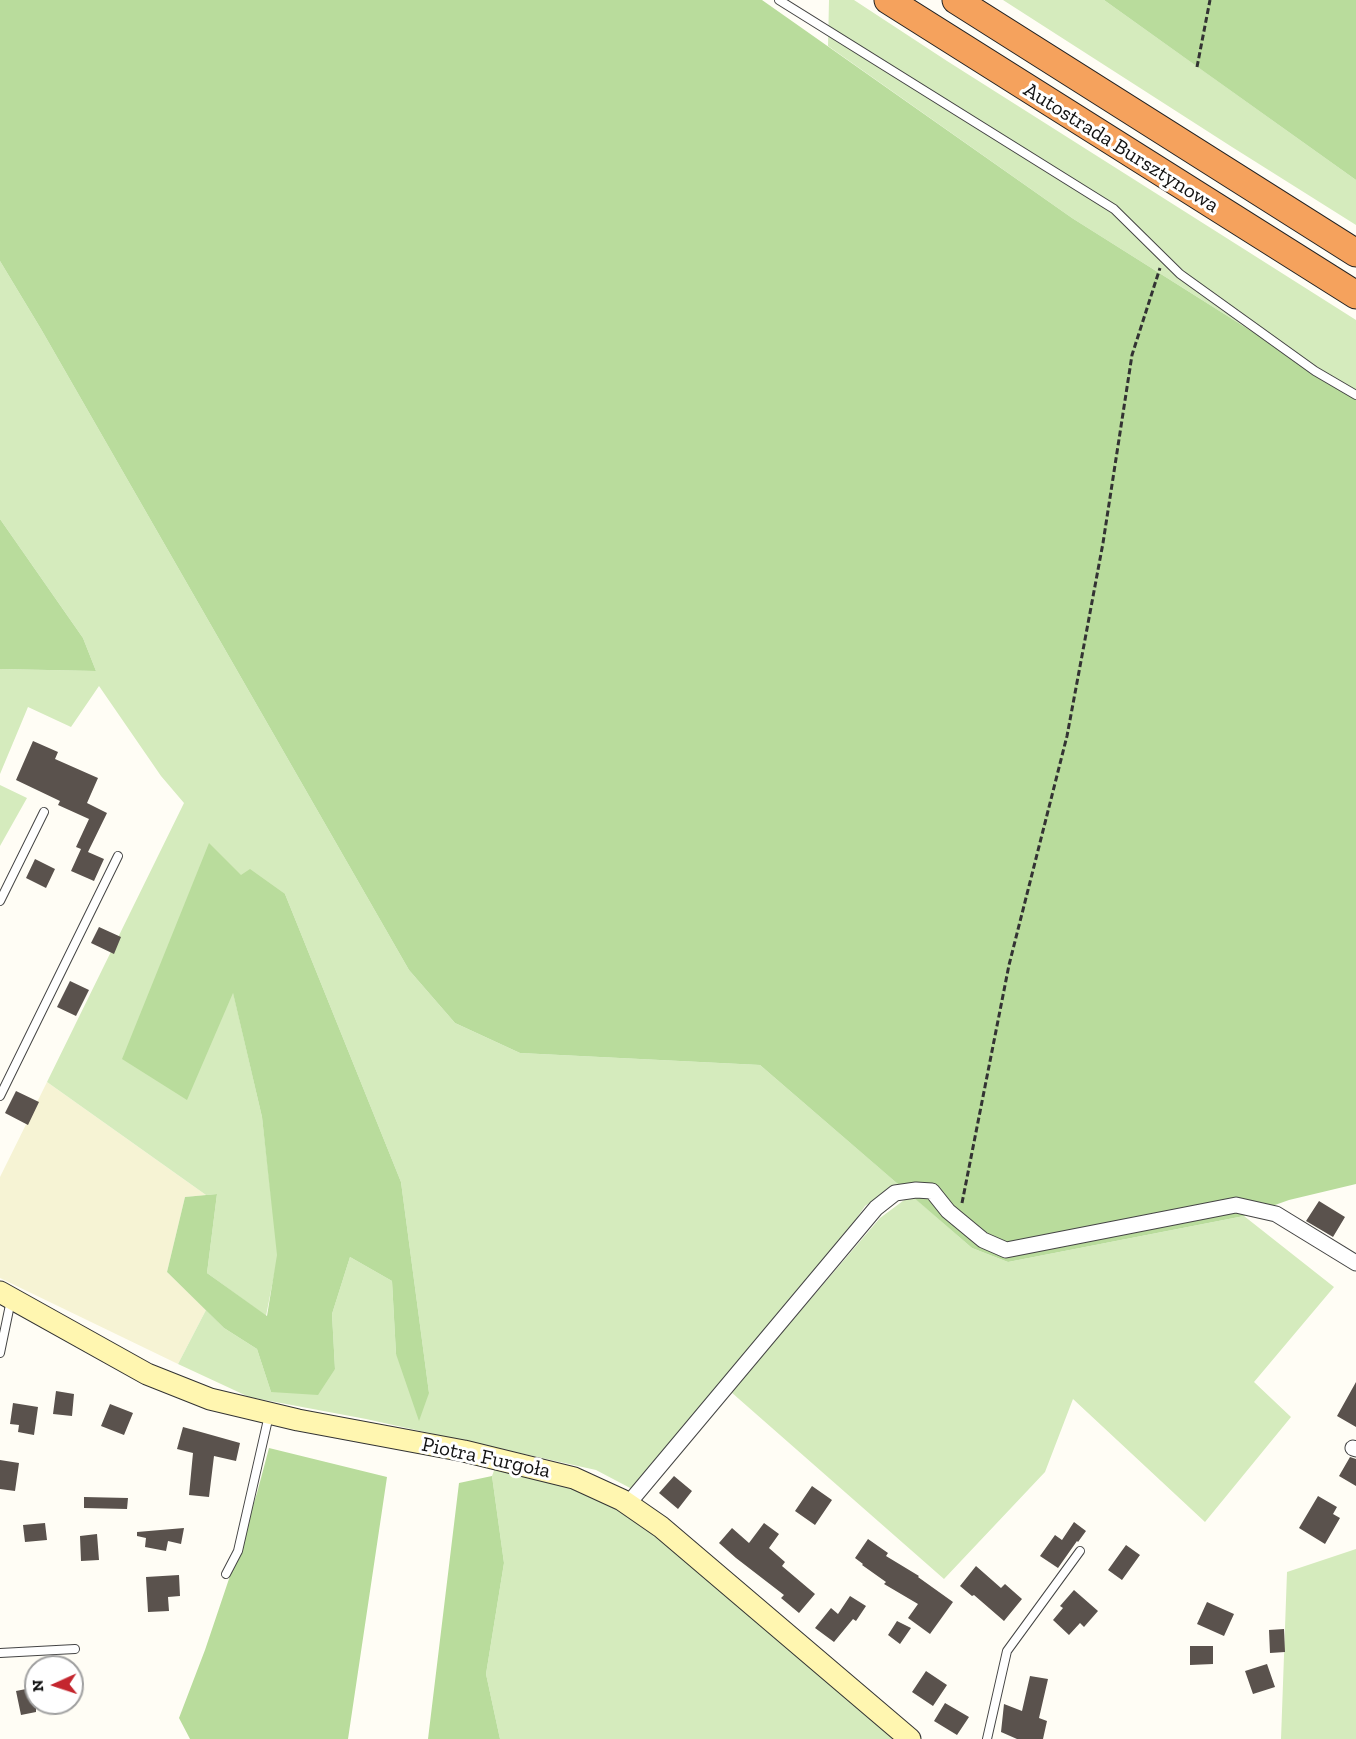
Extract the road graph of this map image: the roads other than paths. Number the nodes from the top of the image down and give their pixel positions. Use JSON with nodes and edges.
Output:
{"nodes":[{"id":1,"x":779,"y":0,"type":"edge"},
{"id":2,"x":888,"y":0,"type":"edge"},
{"id":3,"x":956,"y":0,"type":"edge"},
{"id":4,"x":1356,"y":253,"type":"edge"},
{"id":5,"x":1356,"y":295,"type":"edge"},
{"id":6,"x":1356,"y":395,"type":"edge"},
{"id":7,"x":44,"y":812,"type":"dead end"},
{"id":8,"x":118,"y":856,"type":"dead end"},
{"id":9,"x":0,"y":901,"type":"edge"},
{"id":10,"x":0,"y":1096,"type":"edge"},
{"id":11,"x":1356,"y":1263,"type":"edge"},
{"id":12,"x":6,"y":1295,"type":"edge"},
{"id":13,"x":0,"y":1353,"type":"edge"},
{"id":14,"x":270,"y":1413,"type":"junction"},
{"id":15,"x":628,"y":1504,"type":"junction"},
{"id":16,"x":1080,"y":1551,"type":"dead end"},
{"id":17,"x":226,"y":1574,"type":"dead end"},
{"id":18,"x":75,"y":1649,"type":"dead end"},
{"id":19,"x":0,"y":1653,"type":"edge"},
{"id":20,"x":909,"y":1739,"type":"edge"},
{"id":21,"x":987,"y":1739,"type":"edge"}],
"edges":[{"from":1,"to":6,"type":"lane"},
{"from":2,"to":5,"type":"highway","name":"Autostrada Bursztynowa"},
{"from":3,"to":4,"type":"highway","name":"Autostrada Bursztynowa"},
{"from":7,"to":9,"type":"lane"},
{"from":8,"to":10,"type":"lane"},
{"from":11,"to":15,"type":"street"},
{"from":12,"to":13,"type":"lane"},
{"from":12,"to":14,"type":"street","name":"Piotra Furgoła"},
{"from":14,"to":15,"type":"street","name":"Piotra Furgoła"},
{"from":14,"to":17,"type":"lane"},
{"from":15,"to":20,"type":"street","name":"Piotra Furgoła"},
{"from":16,"to":21,"type":"lane"},
{"from":18,"to":19,"type":"lane"}]}
